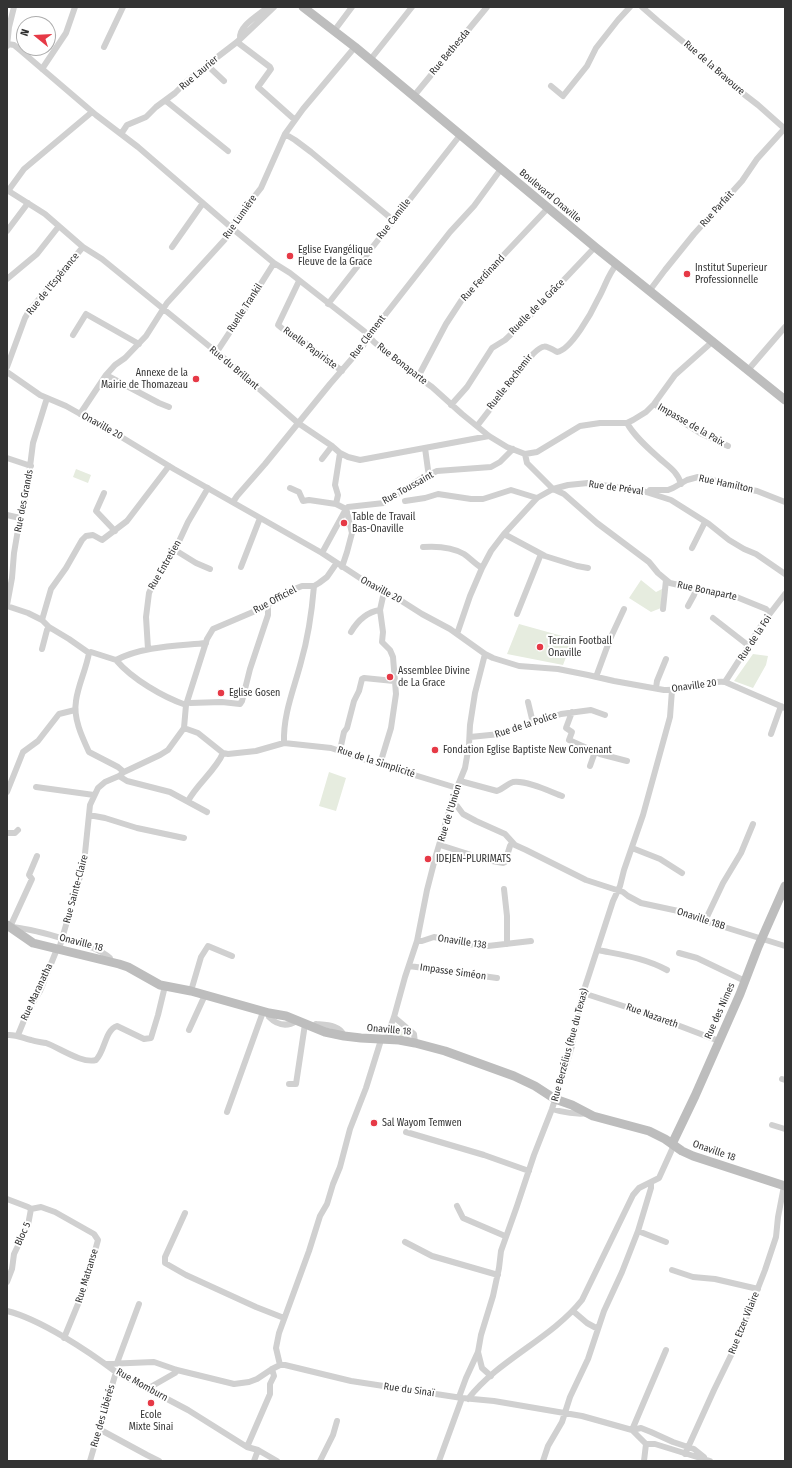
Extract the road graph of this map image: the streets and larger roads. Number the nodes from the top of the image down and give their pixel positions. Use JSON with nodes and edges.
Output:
{"nodes":[{"id":1,"x":14,"y":7,"type":"edge"},
{"id":2,"x":75,"y":7,"type":"edge"},
{"id":3,"x":123,"y":7,"type":"edge"},
{"id":4,"x":268,"y":7,"type":"edge"},
{"id":5,"x":274,"y":7,"type":"edge"},
{"id":6,"x":303,"y":7,"type":"edge"},
{"id":7,"x":352,"y":7,"type":"edge"},
{"id":8,"x":412,"y":7,"type":"edge"},
{"id":9,"x":487,"y":7,"type":"edge"},
{"id":10,"x":630,"y":7,"type":"edge"},
{"id":11,"x":642,"y":7,"type":"edge"},
{"id":12,"x":8,"y":27,"type":"edge"},
{"id":13,"x":334,"y":31,"type":"junction"},
{"id":14,"x":239,"y":41,"type":"junction"},
{"id":15,"x":7,"y":42,"type":"edge"},
{"id":16,"x":355,"y":47,"type":"junction"},
{"id":17,"x":104,"y":48,"type":"dead end"},
{"id":18,"x":370,"y":60,"type":"junction"},
{"id":19,"x":207,"y":65,"type":"junction"},
{"id":20,"x":42,"y":69,"type":"junction"},
{"id":21,"x":224,"y":81,"type":"dead end"},
{"id":22,"x":551,"y":86,"type":"dead end"},
{"id":23,"x":413,"y":96,"type":"junction"},
{"id":24,"x":166,"y":101,"type":"junction"},
{"id":25,"x":92,"y":112,"type":"junction"},
{"id":26,"x":295,"y":120,"type":"junction"},
{"id":27,"x":785,"y":128,"type":"edge"},
{"id":28,"x":121,"y":134,"type":"junction"},
{"id":29,"x":285,"y":134,"type":"junction"},
{"id":30,"x":461,"y":134,"type":"junction"},
{"id":31,"x":228,"y":151,"type":"dead end"},
{"id":32,"x":501,"y":169,"type":"junction"},
{"id":33,"x":8,"y":191,"type":"edge"},
{"id":34,"x":28,"y":203,"type":"junction"},
{"id":35,"x":203,"y":203,"type":"junction"},
{"id":36,"x":548,"y":208,"type":"junction"},
{"id":37,"x":393,"y":220,"type":"junction"},
{"id":38,"x":59,"y":226,"type":"junction"},
{"id":39,"x":233,"y":229,"type":"junction"},
{"id":40,"x":7,"y":231,"type":"edge"},
{"id":41,"x":83,"y":247,"type":"junction"},
{"id":42,"x":172,"y":247,"type":"dead end"},
{"id":43,"x":595,"y":247,"type":"junction"},
{"id":44,"x":274,"y":263,"type":"junction"},
{"id":45,"x":617,"y":264,"type":"junction"},
{"id":46,"x":7,"y":279,"type":"edge"},
{"id":47,"x":299,"y":281,"type":"junction"},
{"id":48,"x":650,"y":290,"type":"junction"},
{"id":49,"x":328,"y":304,"type":"junction"},
{"id":50,"x":164,"y":309,"type":"junction"},
{"id":51,"x":785,"y":327,"type":"edge"},
{"id":52,"x":73,"y":334,"type":"dead end"},
{"id":53,"x":370,"y":337,"type":"junction"},
{"id":54,"x":712,"y":342,"type":"junction"},
{"id":55,"x":139,"y":344,"type":"junction"},
{"id":56,"x":216,"y":353,"type":"junction"},
{"id":57,"x":7,"y":367,"type":"edge"},
{"id":58,"x":748,"y":370,"type":"junction"},
{"id":59,"x":342,"y":371,"type":"junction"},
{"id":60,"x":7,"y":372,"type":"edge"},
{"id":61,"x":106,"y":375,"type":"junction"},
{"id":62,"x":418,"y":377,"type":"junction"},
{"id":63,"x":47,"y":398,"type":"junction"},
{"id":64,"x":785,"y":400,"type":"edge"},
{"id":65,"x":654,"y":404,"type":"junction"},
{"id":66,"x":452,"y":405,"type":"junction"},
{"id":67,"x":169,"y":407,"type":"dead end"},
{"id":68,"x":80,"y":414,"type":"junction"},
{"id":69,"x":298,"y":422,"type":"junction"},
{"id":70,"x":627,"y":423,"type":"junction"},
{"id":71,"x":477,"y":426,"type":"junction"},
{"id":72,"x":490,"y":436,"type":"junction"},
{"id":73,"x":332,"y":446,"type":"junction"},
{"id":74,"x":728,"y":446,"type":"dead end"},
{"id":75,"x":425,"y":448,"type":"junction"},
{"id":76,"x":513,"y":449,"type":"junction"},
{"id":77,"x":340,"y":453,"type":"junction"},
{"id":78,"x":526,"y":454,"type":"junction"},
{"id":79,"x":7,"y":458,"type":"edge"},
{"id":80,"x":322,"y":459,"type":"dead end"},
{"id":81,"x":31,"y":466,"type":"junction"},
{"id":82,"x":169,"y":466,"type":"junction"},
{"id":83,"x":429,"y":474,"type":"junction"},
{"id":84,"x":681,"y":484,"type":"junction"},
{"id":85,"x":208,"y":488,"type":"junction"},
{"id":86,"x":290,"y":488,"type":"dead end"},
{"id":87,"x":553,"y":489,"type":"junction"},
{"id":88,"x":670,"y":489,"type":"junction"},
{"id":89,"x":644,"y":491,"type":"junction"},
{"id":90,"x":104,"y":493,"type":"dead end"},
{"id":91,"x":537,"y":498,"type":"junction"},
{"id":92,"x":669,"y":499,"type":"junction"},
{"id":93,"x":405,"y":501,"type":"dead end"},
{"id":94,"x":233,"y":502,"type":"junction"},
{"id":95,"x":785,"y":502,"type":"edge"},
{"id":96,"x":336,"y":504,"type":"junction"},
{"id":97,"x":346,"y":510,"type":"junction"},
{"id":98,"x":7,"y":515,"type":"edge"},
{"id":99,"x":20,"y":518,"type":"junction"},
{"id":100,"x":260,"y":518,"type":"junction"},
{"id":101,"x":705,"y":522,"type":"junction"},
{"id":102,"x":115,"y":530,"type":"junction"},
{"id":103,"x":504,"y":534,"type":"junction"},
{"id":104,"x":424,"y":547,"type":"dead end"},
{"id":105,"x":692,"y":548,"type":"dead end"},
{"id":106,"x":175,"y":550,"type":"junction"},
{"id":107,"x":322,"y":553,"type":"junction"},
{"id":108,"x":541,"y":554,"type":"junction"},
{"id":109,"x":339,"y":566,"type":"junction"},
{"id":110,"x":241,"y":567,"type":"dead end"},
{"id":111,"x":482,"y":568,"type":"junction"},
{"id":112,"x":588,"y":568,"type":"dead end"},
{"id":113,"x":210,"y":569,"type":"dead end"},
{"id":114,"x":785,"y":574,"type":"edge"},
{"id":115,"x":666,"y":580,"type":"junction"},
{"id":116,"x":314,"y":586,"type":"junction"},
{"id":117,"x":696,"y":589,"type":"junction"},
{"id":118,"x":384,"y":592,"type":"junction"},
{"id":119,"x":785,"y":594,"type":"edge"},
{"id":120,"x":8,"y":596,"type":"edge"},
{"id":121,"x":7,"y":606,"type":"edge"},
{"id":122,"x":267,"y":606,"type":"junction"},
{"id":123,"x":688,"y":606,"type":"dead end"},
{"id":124,"x":624,"y":609,"type":"dead end"},
{"id":125,"x":663,"y":609,"type":"dead end"},
{"id":126,"x":380,"y":610,"type":"junction"},
{"id":127,"x":770,"y":613,"type":"junction"},
{"id":128,"x":516,"y":614,"type":"dead end"},
{"id":129,"x":713,"y":618,"type":"dead end"},
{"id":130,"x":42,"y":620,"type":"junction"},
{"id":131,"x":49,"y":627,"type":"junction"},
{"id":132,"x":351,"y":632,"type":"dead end"},
{"id":133,"x":457,"y":634,"type":"junction"},
{"id":134,"x":206,"y":643,"type":"junction"},
{"id":135,"x":749,"y":646,"type":"junction"},
{"id":136,"x":42,"y":649,"type":"dead end"},
{"id":137,"x":148,"y":650,"type":"junction"},
{"id":138,"x":89,"y":653,"type":"junction"},
{"id":139,"x":485,"y":654,"type":"junction"},
{"id":140,"x":666,"y":659,"type":"dead end"},
{"id":141,"x":116,"y":660,"type":"junction"},
{"id":142,"x":596,"y":677,"type":"junction"},
{"id":143,"x":394,"y":681,"type":"junction"},
{"id":144,"x":725,"y":682,"type":"junction"},
{"id":145,"x":656,"y":688,"type":"junction"},
{"id":146,"x":672,"y":690,"type":"junction"},
{"id":147,"x":528,"y":702,"type":"dead end"},
{"id":148,"x":186,"y":704,"type":"junction"},
{"id":149,"x":783,"y":707,"type":"edge"},
{"id":150,"x":76,"y":710,"type":"junction"},
{"id":151,"x":572,"y":712,"type":"junction"},
{"id":152,"x":605,"y":715,"type":"dead end"},
{"id":153,"x":532,"y":723,"type":"junction"},
{"id":154,"x":184,"y":728,"type":"junction"},
{"id":155,"x":771,"y":734,"type":"dead end"},
{"id":156,"x":470,"y":737,"type":"junction"},
{"id":157,"x":284,"y":743,"type":"junction"},
{"id":158,"x":340,"y":750,"type":"junction"},
{"id":159,"x":223,"y":752,"type":"junction"},
{"id":160,"x":595,"y":752,"type":"junction"},
{"id":161,"x":627,"y":761,"type":"dead end"},
{"id":162,"x":380,"y":764,"type":"junction"},
{"id":163,"x":590,"y":766,"type":"dead end"},
{"id":164,"x":122,"y":774,"type":"junction"},
{"id":165,"x":460,"y":781,"type":"junction"},
{"id":166,"x":36,"y":787,"type":"dead end"},
{"id":167,"x":457,"y":788,"type":"junction"},
{"id":168,"x":7,"y":792,"type":"edge"},
{"id":169,"x":94,"y":795,"type":"junction"},
{"id":170,"x":562,"y":796,"type":"dead end"},
{"id":171,"x":188,"y":801,"type":"junction"},
{"id":172,"x":452,"y":804,"type":"junction"},
{"id":173,"x":207,"y":812,"type":"dead end"},
{"id":174,"x":89,"y":814,"type":"junction"},
{"id":175,"x":753,"y":824,"type":"dead end"},
{"id":176,"x":18,"y":830,"type":"dead end"},
{"id":177,"x":7,"y":833,"type":"edge"},
{"id":178,"x":184,"y":838,"type":"dead end"},
{"id":179,"x":512,"y":843,"type":"junction"},
{"id":180,"x":440,"y":845,"type":"junction"},
{"id":181,"x":632,"y":848,"type":"junction"},
{"id":182,"x":37,"y":856,"type":"dead end"},
{"id":183,"x":682,"y":873,"type":"dead end"},
{"id":184,"x":785,"y":886,"type":"edge"},
{"id":185,"x":504,"y":888,"type":"dead end"},
{"id":186,"x":618,"y":890,"type":"junction"},
{"id":187,"x":705,"y":921,"type":"junction"},
{"id":188,"x":8,"y":926,"type":"edge"},
{"id":189,"x":762,"y":938,"type":"junction"},
{"id":190,"x":62,"y":939,"type":"junction"},
{"id":191,"x":417,"y":941,"type":"junction"},
{"id":192,"x":531,"y":941,"type":"dead end"},
{"id":193,"x":507,"y":944,"type":"junction"},
{"id":194,"x":785,"y":946,"type":"edge"},
{"id":195,"x":58,"y":949,"type":"junction"},
{"id":196,"x":598,"y":950,"type":"junction"},
{"id":197,"x":679,"y":953,"type":"dead end"},
{"id":198,"x":232,"y":956,"type":"dead end"},
{"id":199,"x":110,"y":961,"type":"junction"},
{"id":200,"x":409,"y":966,"type":"junction"},
{"id":201,"x":667,"y":970,"type":"dead end"},
{"id":202,"x":497,"y":978,"type":"dead end"},
{"id":203,"x":746,"y":982,"type":"junction"},
{"id":204,"x":165,"y":986,"type":"junction"},
{"id":205,"x":191,"y":991,"type":"junction"},
{"id":206,"x":583,"y":993,"type":"junction"},
{"id":207,"x":205,"y":995,"type":"junction"},
{"id":208,"x":266,"y":1012,"type":"junction"},
{"id":209,"x":394,"y":1017,"type":"junction"},
{"id":210,"x":301,"y":1022,"type":"junction"},
{"id":211,"x":316,"y":1024,"type":"dead end"},
{"id":212,"x":188,"y":1030,"type":"dead end"},
{"id":213,"x":7,"y":1035,"type":"edge"},
{"id":214,"x":18,"y":1035,"type":"junction"},
{"id":215,"x":344,"y":1036,"type":"junction"},
{"id":216,"x":384,"y":1040,"type":"junction"},
{"id":217,"x":719,"y":1041,"type":"junction"},
{"id":218,"x":415,"y":1043,"type":"junction"},
{"id":219,"x":289,"y":1084,"type":"dead end"},
{"id":220,"x":555,"y":1099,"type":"junction"},
{"id":221,"x":552,"y":1110,"type":"junction"},
{"id":222,"x":227,"y":1112,"type":"dead end"},
{"id":223,"x":587,"y":1113,"type":"junction"},
{"id":224,"x":772,"y":1125,"type":"dead end"},
{"id":225,"x":785,"y":1129,"type":"edge"},
{"id":226,"x":406,"y":1132,"type":"dead end"},
{"id":227,"x":673,"y":1145,"type":"junction"},
{"id":228,"x":529,"y":1171,"type":"junction"},
{"id":229,"x":651,"y":1182,"type":"junction"},
{"id":230,"x":784,"y":1186,"type":"edge"},
{"id":231,"x":7,"y":1200,"type":"edge"},
{"id":232,"x":458,"y":1206,"type":"dead end"},
{"id":233,"x":31,"y":1209,"type":"junction"},
{"id":234,"x":185,"y":1213,"type":"dead end"},
{"id":235,"x":638,"y":1231,"type":"junction"},
{"id":236,"x":505,"y":1236,"type":"junction"},
{"id":237,"x":405,"y":1242,"type":"dead end"},
{"id":238,"x":666,"y":1242,"type":"dead end"},
{"id":239,"x":672,"y":1270,"type":"dead end"},
{"id":240,"x":498,"y":1275,"type":"junction"},
{"id":241,"x":7,"y":1282,"type":"edge"},
{"id":242,"x":758,"y":1289,"type":"junction"},
{"id":243,"x":139,"y":1304,"type":"dead end"},
{"id":244,"x":7,"y":1311,"type":"edge"},
{"id":245,"x":573,"y":1311,"type":"junction"},
{"id":246,"x":284,"y":1318,"type":"junction"},
{"id":247,"x":598,"y":1328,"type":"junction"},
{"id":248,"x":64,"y":1338,"type":"junction"},
{"id":249,"x":666,"y":1350,"type":"dead end"},
{"id":250,"x":478,"y":1352,"type":"junction"},
{"id":251,"x":117,"y":1363,"type":"junction"},
{"id":252,"x":106,"y":1364,"type":"junction"},
{"id":253,"x":280,"y":1365,"type":"junction"},
{"id":254,"x":272,"y":1369,"type":"junction"},
{"id":255,"x":176,"y":1370,"type":"junction"},
{"id":256,"x":116,"y":1372,"type":"junction"},
{"id":257,"x":491,"y":1376,"type":"junction"},
{"id":258,"x":147,"y":1389,"type":"junction"},
{"id":259,"x":463,"y":1398,"type":"junction"},
{"id":260,"x":566,"y":1413,"type":"junction"},
{"id":261,"x":337,"y":1421,"type":"dead end"},
{"id":262,"x":100,"y":1430,"type":"junction"},
{"id":263,"x":632,"y":1430,"type":"junction"},
{"id":264,"x":646,"y":1444,"type":"junction"},
{"id":265,"x":688,"y":1446,"type":"junction"},
{"id":266,"x":247,"y":1447,"type":"junction"},
{"id":267,"x":258,"y":1450,"type":"junction"},
{"id":268,"x":688,"y":1454,"type":"junction"},
{"id":269,"x":704,"y":1460,"type":"edge"},
{"id":270,"x":90,"y":1461,"type":"edge"},
{"id":271,"x":159,"y":1461,"type":"edge"},
{"id":272,"x":254,"y":1461,"type":"edge"},
{"id":273,"x":277,"y":1461,"type":"edge"},
{"id":274,"x":320,"y":1461,"type":"edge"},
{"id":275,"x":439,"y":1461,"type":"edge"},
{"id":276,"x":542,"y":1461,"type":"edge"},
{"id":277,"x":644,"y":1461,"type":"edge"},
{"id":278,"x":696,"y":1461,"type":"edge"}],
"edges":[{"from":1,"to":12,"type":"street"},
{"from":2,"to":20,"type":"street"},
{"from":3,"to":17,"type":"street"},
{"from":4,"to":14,"type":"street"},
{"from":5,"to":14,"type":"street","name":"Rue Laurier"},
{"from":6,"to":13,"type":"street","name":"Boulevard Onaville"},
{"from":7,"to":13,"type":"street"},
{"from":8,"to":18,"type":"street"},
{"from":9,"to":23,"type":"street","name":"Rue Bethesda"},
{"from":10,"to":22,"type":"street"},
{"from":11,"to":27,"type":"street","name":"Rue de la Bravoure"},
{"from":12,"to":15,"type":"street"},
{"from":13,"to":16,"type":"street","name":"Boulevard Onaville"},
{"from":14,"to":19,"type":"street","name":"Rue Laurier"},
{"from":14,"to":26,"type":"street"},
{"from":15,"to":20,"type":"street","name":"Rue Bonaparte"},
{"from":16,"to":18,"type":"street","name":"Boulevard Onaville"},
{"from":16,"to":26,"type":"street","name":"Rue Lumière"},
{"from":18,"to":23,"type":"street","name":"Boulevard Onaville"},
{"from":19,"to":21,"type":"street"},
{"from":19,"to":24,"type":"street","name":"Rue Laurier"},
{"from":20,"to":25,"type":"street","name":"Rue Bonaparte"},
{"from":23,"to":30,"type":"street","name":"Boulevard Onaville"},
{"from":24,"to":28,"type":"street","name":"Rue Laurier"},
{"from":24,"to":31,"type":"street"},
{"from":25,"to":28,"type":"street","name":"Rue Bonaparte"},
{"from":25,"to":33,"type":"street"},
{"from":26,"to":29,"type":"street","name":"Rue Lumière"},
{"from":27,"to":48,"type":"street","name":"Rue Parfait"},
{"from":28,"to":35,"type":"street","name":"Rue Bonaparte"},
{"from":29,"to":37,"type":"street"},
{"from":29,"to":39,"type":"street","name":"Rue Lumière"},
{"from":30,"to":32,"type":"street","name":"Boulevard Onaville"},
{"from":30,"to":37,"type":"street","name":"Rue Camille"},
{"from":32,"to":36,"type":"street","name":"Boulevard Onaville"},
{"from":32,"to":53,"type":"street","name":"Rue Clement"},
{"from":33,"to":34,"type":"street","name":"Rue du Brillant"},
{"from":34,"to":38,"type":"street","name":"Rue du Brillant"},
{"from":34,"to":40,"type":"street"},
{"from":35,"to":39,"type":"street","name":"Rue Bonaparte"},
{"from":35,"to":42,"type":"street"},
{"from":36,"to":43,"type":"street","name":"Boulevard Onaville"},
{"from":36,"to":62,"type":"street","name":"Rue Ferdinand"},
{"from":37,"to":49,"type":"street","name":"Rue Camille"},
{"from":38,"to":41,"type":"street","name":"Rue du Brillant"},
{"from":38,"to":46,"type":"street"},
{"from":39,"to":44,"type":"street","name":"Rue Bonaparte"},
{"from":39,"to":50,"type":"street","name":"Rue Lumière"},
{"from":41,"to":50,"type":"street","name":"Rue du Brillant"},
{"from":41,"to":57,"type":"street","name":"Rue de l'Espérance"},
{"from":43,"to":45,"type":"street","name":"Boulevard Onaville"},
{"from":43,"to":66,"type":"street","name":"Ruelle de la Grâce"},
{"from":44,"to":47,"type":"street","name":"Rue Bonaparte"},
{"from":44,"to":56,"type":"street","name":"Ruelle Trankil"},
{"from":45,"to":48,"type":"street","name":"Boulevard Onaville"},
{"from":45,"to":71,"type":"street","name":"Ruelle Rochemir"},
{"from":47,"to":49,"type":"street","name":"Rue Bonaparte"},
{"from":47,"to":59,"type":"street","name":"Ruelle Papiriste"},
{"from":48,"to":54,"type":"street","name":"Boulevard Onaville"},
{"from":49,"to":53,"type":"street","name":"Rue Bonaparte"},
{"from":50,"to":55,"type":"street","name":"Rue Lumière"},
{"from":50,"to":56,"type":"street","name":"Rue du Brillant"},
{"from":51,"to":58,"type":"street"},
{"from":52,"to":55,"type":"street"},
{"from":53,"to":59,"type":"street","name":"Rue Clement"},
{"from":53,"to":62,"type":"street","name":"Rue Bonaparte"},
{"from":54,"to":58,"type":"street","name":"Boulevard Onaville"},
{"from":54,"to":65,"type":"street"},
{"from":55,"to":61,"type":"street","name":"Rue Lumière"},
{"from":56,"to":69,"type":"street","name":"Rue du Brillant"},
{"from":58,"to":64,"type":"street","name":"Boulevard Onaville"},
{"from":59,"to":69,"type":"street","name":"Rue Clement"},
{"from":60,"to":63,"type":"street","name":"Onaville 20"},
{"from":61,"to":67,"type":"street"},
{"from":61,"to":68,"type":"street","name":"Rue Lumière"},
{"from":62,"to":66,"type":"street","name":"Rue Bonaparte"},
{"from":63,"to":68,"type":"street","name":"Onaville 20"},
{"from":63,"to":81,"type":"street","name":"Rue des Grands"},
{"from":65,"to":70,"type":"street"},
{"from":65,"to":74,"type":"street","name":"Impasse de la Paix"},
{"from":66,"to":71,"type":"street","name":"Rue Bonaparte"},
{"from":68,"to":82,"type":"street","name":"Onaville 20"},
{"from":69,"to":73,"type":"street","name":"Rue du Brillant"},
{"from":69,"to":94,"type":"street","name":"Rue Clement"},
{"from":70,"to":78,"type":"street"},
{"from":70,"to":84,"type":"street"},
{"from":71,"to":72,"type":"street","name":"Rue Bonaparte"},
{"from":72,"to":75,"type":"street","name":"Rue du Brillant"},
{"from":72,"to":76,"type":"street","name":"Rue Bonaparte"},
{"from":73,"to":77,"type":"street","name":"Rue du Brillant"},
{"from":73,"to":80,"type":"street"},
{"from":75,"to":77,"type":"street","name":"Rue du Brillant"},
{"from":75,"to":83,"type":"street"},
{"from":76,"to":78,"type":"street","name":"Rue Bonaparte"},
{"from":76,"to":83,"type":"street","name":"Rue Toussaint"},
{"from":77,"to":96,"type":"street"},
{"from":78,"to":87,"type":"street","name":"Rue Bonaparte"},
{"from":79,"to":81,"type":"street"},
{"from":81,"to":99,"type":"street","name":"Rue des Grands"},
{"from":82,"to":85,"type":"street","name":"Onaville 20"},
{"from":82,"to":102,"type":"street"},
{"from":83,"to":97,"type":"street","name":"Rue Toussaint"},
{"from":84,"to":88,"type":"street","name":"Rue Hamilton"},
{"from":84,"to":95,"type":"street","name":"Rue Hamilton"},
{"from":85,"to":94,"type":"street","name":"Onaville 20"},
{"from":85,"to":106,"type":"street","name":"Rue Entretien"},
{"from":86,"to":96,"type":"street"},
{"from":87,"to":89,"type":"street","name":"Rue de Préval"},
{"from":87,"to":91,"type":"street","name":"Rue de Préval"},
{"from":87,"to":115,"type":"street","name":"Rue Bonaparte"},
{"from":88,"to":89,"type":"street","name":"Rue Hamilton"},
{"from":88,"to":92,"type":"street"},
{"from":89,"to":92,"type":"street","name":"Rue de Préval"},
{"from":90,"to":102,"type":"street"},
{"from":91,"to":93,"type":"street"},
{"from":91,"to":103,"type":"street","name":"Rue de Préval"},
{"from":92,"to":101,"type":"street","name":"Rue de Préval"},
{"from":94,"to":100,"type":"street","name":"Onaville 20"},
{"from":96,"to":97,"type":"street"},
{"from":97,"to":107,"type":"street"},
{"from":97,"to":109,"type":"street"},
{"from":98,"to":99,"type":"street"},
{"from":99,"to":120,"type":"street","name":"Rue des Grands"},
{"from":100,"to":107,"type":"street","name":"Onaville 20"},
{"from":100,"to":110,"type":"street"},
{"from":101,"to":105,"type":"street"},
{"from":101,"to":114,"type":"street","name":"Rue de Préval"},
{"from":102,"to":130,"type":"street"},
{"from":103,"to":108,"type":"street"},
{"from":103,"to":111,"type":"street","name":"Rue de Préval"},
{"from":104,"to":111,"type":"street"},
{"from":106,"to":113,"type":"street"},
{"from":106,"to":137,"type":"street","name":"Rue Entretien"},
{"from":107,"to":109,"type":"street","name":"Onaville 20"},
{"from":108,"to":112,"type":"street"},
{"from":108,"to":128,"type":"street"},
{"from":109,"to":116,"type":"street","name":"Rue Officiel"},
{"from":109,"to":118,"type":"street","name":"Onaville 20"},
{"from":111,"to":133,"type":"street","name":"Rue de Préval"},
{"from":115,"to":117,"type":"street","name":"Rue Bonaparte"},
{"from":115,"to":125,"type":"street"},
{"from":116,"to":122,"type":"street","name":"Rue Officiel"},
{"from":116,"to":157,"type":"street"},
{"from":117,"to":123,"type":"street"},
{"from":117,"to":127,"type":"street","name":"Rue Bonaparte"},
{"from":118,"to":126,"type":"street"},
{"from":118,"to":133,"type":"street","name":"Onaville 20"},
{"from":119,"to":127,"type":"street","name":"Rue de la Foi"},
{"from":120,"to":121,"type":"street","name":"Rue des Grands"},
{"from":121,"to":130,"type":"street"},
{"from":122,"to":134,"type":"street","name":"Rue Officiel"},
{"from":122,"to":148,"type":"street"},
{"from":124,"to":142,"type":"street"},
{"from":126,"to":132,"type":"street"},
{"from":126,"to":143,"type":"street"},
{"from":127,"to":135,"type":"street","name":"Rue de la Foi"},
{"from":129,"to":135,"type":"street"},
{"from":130,"to":131,"type":"street"},
{"from":131,"to":136,"type":"street"},
{"from":131,"to":138,"type":"street"},
{"from":133,"to":139,"type":"street","name":"Onaville 20"},
{"from":134,"to":137,"type":"street"},
{"from":134,"to":148,"type":"street"},
{"from":135,"to":144,"type":"street","name":"Rue de la Foi"},
{"from":137,"to":141,"type":"street"},
{"from":138,"to":141,"type":"street"},
{"from":138,"to":150,"type":"street"},
{"from":139,"to":142,"type":"street","name":"Onaville 20"},
{"from":139,"to":156,"type":"street","name":"Rue de l'Union"},
{"from":140,"to":145,"type":"street"},
{"from":141,"to":148,"type":"street"},
{"from":142,"to":145,"type":"street","name":"Onaville 20"},
{"from":143,"to":158,"type":"street"},
{"from":143,"to":162,"type":"street"},
{"from":144,"to":146,"type":"street","name":"Onaville 20"},
{"from":144,"to":149,"type":"street","name":"Onaville 20"},
{"from":145,"to":146,"type":"street","name":"Onaville 20"},
{"from":146,"to":181,"type":"street","name":"Rue Berzélius (Rue du Texas)"},
{"from":147,"to":153,"type":"street"},
{"from":148,"to":154,"type":"street"},
{"from":149,"to":155,"type":"street"},
{"from":150,"to":164,"type":"street"},
{"from":150,"to":168,"type":"street"},
{"from":151,"to":152,"type":"street","name":"Rue de la Police"},
{"from":151,"to":153,"type":"street","name":"Rue de la Police"},
{"from":151,"to":160,"type":"street"},
{"from":153,"to":156,"type":"street","name":"Rue de la Police"},
{"from":154,"to":159,"type":"street"},
{"from":154,"to":164,"type":"street","name":"Rue Sainte-Claire"},
{"from":156,"to":165,"type":"street","name":"Rue de l'Union"},
{"from":157,"to":158,"type":"street","name":"Rue de la Simplicité"},
{"from":157,"to":159,"type":"street","name":"Rue de la Simplicité"},
{"from":158,"to":162,"type":"street","name":"Rue de la Simplicité"},
{"from":159,"to":171,"type":"street"},
{"from":160,"to":161,"type":"street"},
{"from":160,"to":163,"type":"street"},
{"from":162,"to":167,"type":"street","name":"Rue de la Simplicité"},
{"from":164,"to":169,"type":"street","name":"Rue Sainte-Claire"},
{"from":164,"to":171,"type":"street"},
{"from":165,"to":167,"type":"street","name":"Rue de l'Union"},
{"from":165,"to":170,"type":"street"},
{"from":166,"to":169,"type":"street"},
{"from":167,"to":172,"type":"street","name":"Rue de l'Union"},
{"from":169,"to":174,"type":"street","name":"Rue Sainte-Claire"},
{"from":171,"to":173,"type":"street"},
{"from":172,"to":179,"type":"street","name":"Onaville 18B"},
{"from":172,"to":180,"type":"street","name":"Rue de l'Union"},
{"from":174,"to":178,"type":"street"},
{"from":174,"to":190,"type":"street","name":"Rue Sainte-Claire"},
{"from":175,"to":187,"type":"street"},
{"from":176,"to":177,"type":"street"},
{"from":179,"to":180,"type":"street"},
{"from":179,"to":186,"type":"street","name":"Onaville 18B"},
{"from":180,"to":191,"type":"street","name":"Rue de l'Union"},
{"from":181,"to":183,"type":"street"},
{"from":181,"to":186,"type":"street","name":"Rue Berzélius (Rue du Texas)"},
{"from":182,"to":188,"type":"street"},
{"from":184,"to":189,"type":"street","name":"Rue des Nimes"},
{"from":185,"to":193,"type":"street"},
{"from":186,"to":187,"type":"street","name":"Onaville 18B"},
{"from":186,"to":196,"type":"street","name":"Rue Berzélius (Rue du Texas)"},
{"from":187,"to":189,"type":"street","name":"Onaville 18B"},
{"from":188,"to":190,"type":"street"},
{"from":188,"to":195,"type":"street","name":"Onaville 18"},
{"from":189,"to":194,"type":"street","name":"Onaville 18B"},
{"from":189,"to":203,"type":"street","name":"Rue des Nimes"},
{"from":190,"to":195,"type":"street","name":"Rue Sainte-Claire"},
{"from":190,"to":199,"type":"street"},
{"from":191,"to":193,"type":"street","name":"Onaville 138"},
{"from":191,"to":200,"type":"street","name":"Rue de l'Union"},
{"from":192,"to":193,"type":"street","name":"Onaville 138"},
{"from":195,"to":199,"type":"street","name":"Onaville 18"},
{"from":195,"to":214,"type":"street","name":"Rue Maranatha"},
{"from":196,"to":201,"type":"street"},
{"from":196,"to":206,"type":"street","name":"Rue Berzélius (Rue du Texas)"},
{"from":197,"to":203,"type":"street"},
{"from":198,"to":205,"type":"street"},
{"from":199,"to":204,"type":"street","name":"Onaville 18"},
{"from":200,"to":202,"type":"street","name":"Impasse Siméon"},
{"from":200,"to":209,"type":"street","name":"Rue de l'Union"},
{"from":203,"to":217,"type":"street","name":"Rue des Nimes"},
{"from":204,"to":205,"type":"street","name":"Onaville 18"},
{"from":204,"to":214,"type":"street"},
{"from":205,"to":207,"type":"street","name":"Onaville 18"},
{"from":206,"to":217,"type":"street","name":"Rue Nazareth"},
{"from":206,"to":220,"type":"street","name":"Rue Berzélius (Rue du Texas)"},
{"from":207,"to":208,"type":"street","name":"Onaville 18"},
{"from":207,"to":212,"type":"street"},
{"from":208,"to":210,"type":"street","name":"Onaville 18"},
{"from":208,"to":222,"type":"street"},
{"from":209,"to":216,"type":"street","name":"Rue de l'Union"},
{"from":209,"to":218,"type":"street"},
{"from":210,"to":215,"type":"street","name":"Onaville 18"},
{"from":210,"to":219,"type":"street"},
{"from":211,"to":215,"type":"street"},
{"from":213,"to":214,"type":"street"},
{"from":215,"to":216,"type":"street","name":"Onaville 18"},
{"from":216,"to":218,"type":"street","name":"Onaville 18"},
{"from":216,"to":246,"type":"street","name":"Rue de l'Union"},
{"from":217,"to":227,"type":"street","name":"Rue des Nimes"},
{"from":218,"to":220,"type":"street","name":"Onaville 18"},
{"from":220,"to":221,"type":"street","name":"Rue Berzélius (Rue du Texas)"},
{"from":220,"to":223,"type":"street","name":"Onaville 18"},
{"from":221,"to":223,"type":"street"},
{"from":221,"to":228,"type":"street","name":"Rue Berzélius (Rue du Texas)"},
{"from":223,"to":227,"type":"street","name":"Onaville 18"},
{"from":224,"to":225,"type":"street"},
{"from":226,"to":228,"type":"street"},
{"from":227,"to":229,"type":"street"},
{"from":227,"to":230,"type":"street","name":"Onaville 18"},
{"from":228,"to":236,"type":"street","name":"Rue Berzélius (Rue du Texas)"},
{"from":229,"to":235,"type":"street"},
{"from":229,"to":245,"type":"street"},
{"from":230,"to":242,"type":"street","name":"Rue Etzer Vilaire"},
{"from":231,"to":233,"type":"street"},
{"from":232,"to":236,"type":"street"},
{"from":233,"to":241,"type":"street","name":"Bloc 5"},
{"from":233,"to":248,"type":"street","name":"Rue Matranse"},
{"from":234,"to":246,"type":"street"},
{"from":235,"to":238,"type":"street"},
{"from":235,"to":247,"type":"street"},
{"from":236,"to":240,"type":"street","name":"Rue Berzélius (Rue du Texas)"},
{"from":237,"to":240,"type":"street"},
{"from":239,"to":242,"type":"street"},
{"from":240,"to":250,"type":"street","name":"Rue Berzélius (Rue du Texas)"},
{"from":242,"to":265,"type":"street","name":"Rue Etzer Vilaire"},
{"from":243,"to":251,"type":"street"},
{"from":244,"to":248,"type":"street","name":"Rue Momburn"},
{"from":245,"to":247,"type":"street"},
{"from":245,"to":257,"type":"street"},
{"from":246,"to":253,"type":"street","name":"Rue de l'Union"},
{"from":247,"to":260,"type":"street"},
{"from":248,"to":252,"type":"street","name":"Rue Momburn"},
{"from":249,"to":263,"type":"street"},
{"from":250,"to":257,"type":"street"},
{"from":250,"to":259,"type":"street","name":"Rue Berzélius (Rue du Texas)"},
{"from":251,"to":252,"type":"street"},
{"from":251,"to":255,"type":"street"},
{"from":252,"to":256,"type":"street","name":"Rue Momburn"},
{"from":253,"to":254,"type":"street"},
{"from":253,"to":259,"type":"street","name":"Rue du Sinaï"},
{"from":254,"to":255,"type":"street"},
{"from":254,"to":266,"type":"street"},
{"from":255,"to":258,"type":"street"},
{"from":256,"to":258,"type":"street","name":"Rue Momburn"},
{"from":256,"to":262,"type":"street","name":"Rue des Libérés"},
{"from":257,"to":259,"type":"street"},
{"from":258,"to":266,"type":"street","name":"Rue Momburn"},
{"from":259,"to":260,"type":"street","name":"Rue du Sinaï"},
{"from":259,"to":275,"type":"street","name":"Rue Berzélius (Rue du Texas)"},
{"from":260,"to":263,"type":"street","name":"Rue du Sinaï"},
{"from":260,"to":276,"type":"street"},
{"from":261,"to":274,"type":"street"},
{"from":262,"to":270,"type":"street","name":"Rue des Libérés"},
{"from":262,"to":271,"type":"street"},
{"from":263,"to":264,"type":"street","name":"Rue du Sinaï"},
{"from":263,"to":265,"type":"street"},
{"from":264,"to":268,"type":"street"},
{"from":264,"to":277,"type":"street"},
{"from":265,"to":268,"type":"street","name":"Rue Etzer Vilaire"},
{"from":265,"to":269,"type":"street"},
{"from":266,"to":267,"type":"street","name":"Rue Momburn"},
{"from":267,"to":272,"type":"street"},
{"from":267,"to":273,"type":"street","name":"Rue Momburn"},
{"from":268,"to":269,"type":"street"},
{"from":268,"to":278,"type":"street"}]}
